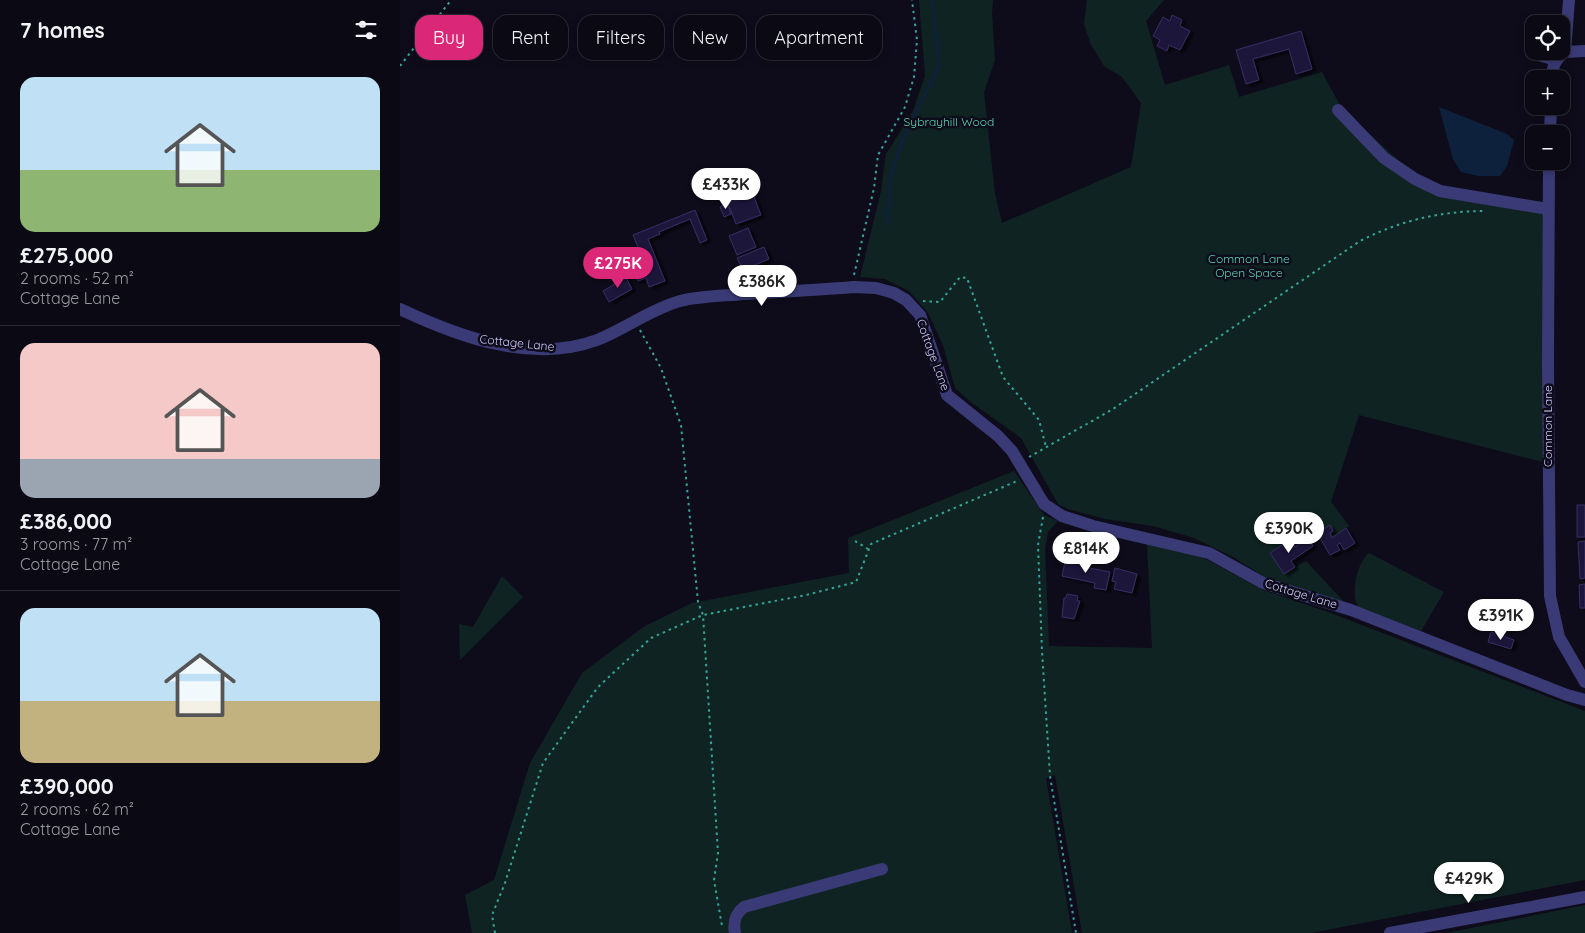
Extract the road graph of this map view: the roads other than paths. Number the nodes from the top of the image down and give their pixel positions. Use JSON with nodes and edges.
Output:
{"nodes":[{"id":1,"x":1569,"y":0,"type":"edge"},
{"id":2,"x":1567,"y":15,"type":"edge"},
{"id":3,"x":1585,"y":50,"type":"edge"},
{"id":4,"x":1570,"y":54,"type":"edge"},
{"id":5,"x":1338,"y":110,"type":"dead end"},
{"id":6,"x":1549,"y":170,"type":"edge"},
{"id":7,"x":1548,"y":209,"type":"junction"},
{"id":8,"x":400,"y":309,"type":"edge"},
{"id":9,"x":1585,"y":682,"type":"edge"},
{"id":10,"x":1585,"y":700,"type":"edge"},
{"id":11,"x":882,"y":869,"type":"dead end"},
{"id":12,"x":1585,"y":897,"type":"edge"},
{"id":13,"x":735,"y":933,"type":"edge"},
{"id":14,"x":1390,"y":933,"type":"edge"}],
"edges":[{"from":1,"to":2,"type":"street"},
{"from":3,"to":4,"type":"street"},
{"from":5,"to":7,"type":"street"},
{"from":6,"to":7,"type":"street","name":"Common Lane"},
{"from":7,"to":9,"type":"street","name":"Common Lane"},
{"from":8,"to":10,"type":"street","name":"Cottage Lane"},
{"from":11,"to":13,"type":"street"},
{"from":12,"to":14,"type":"street"}]}
